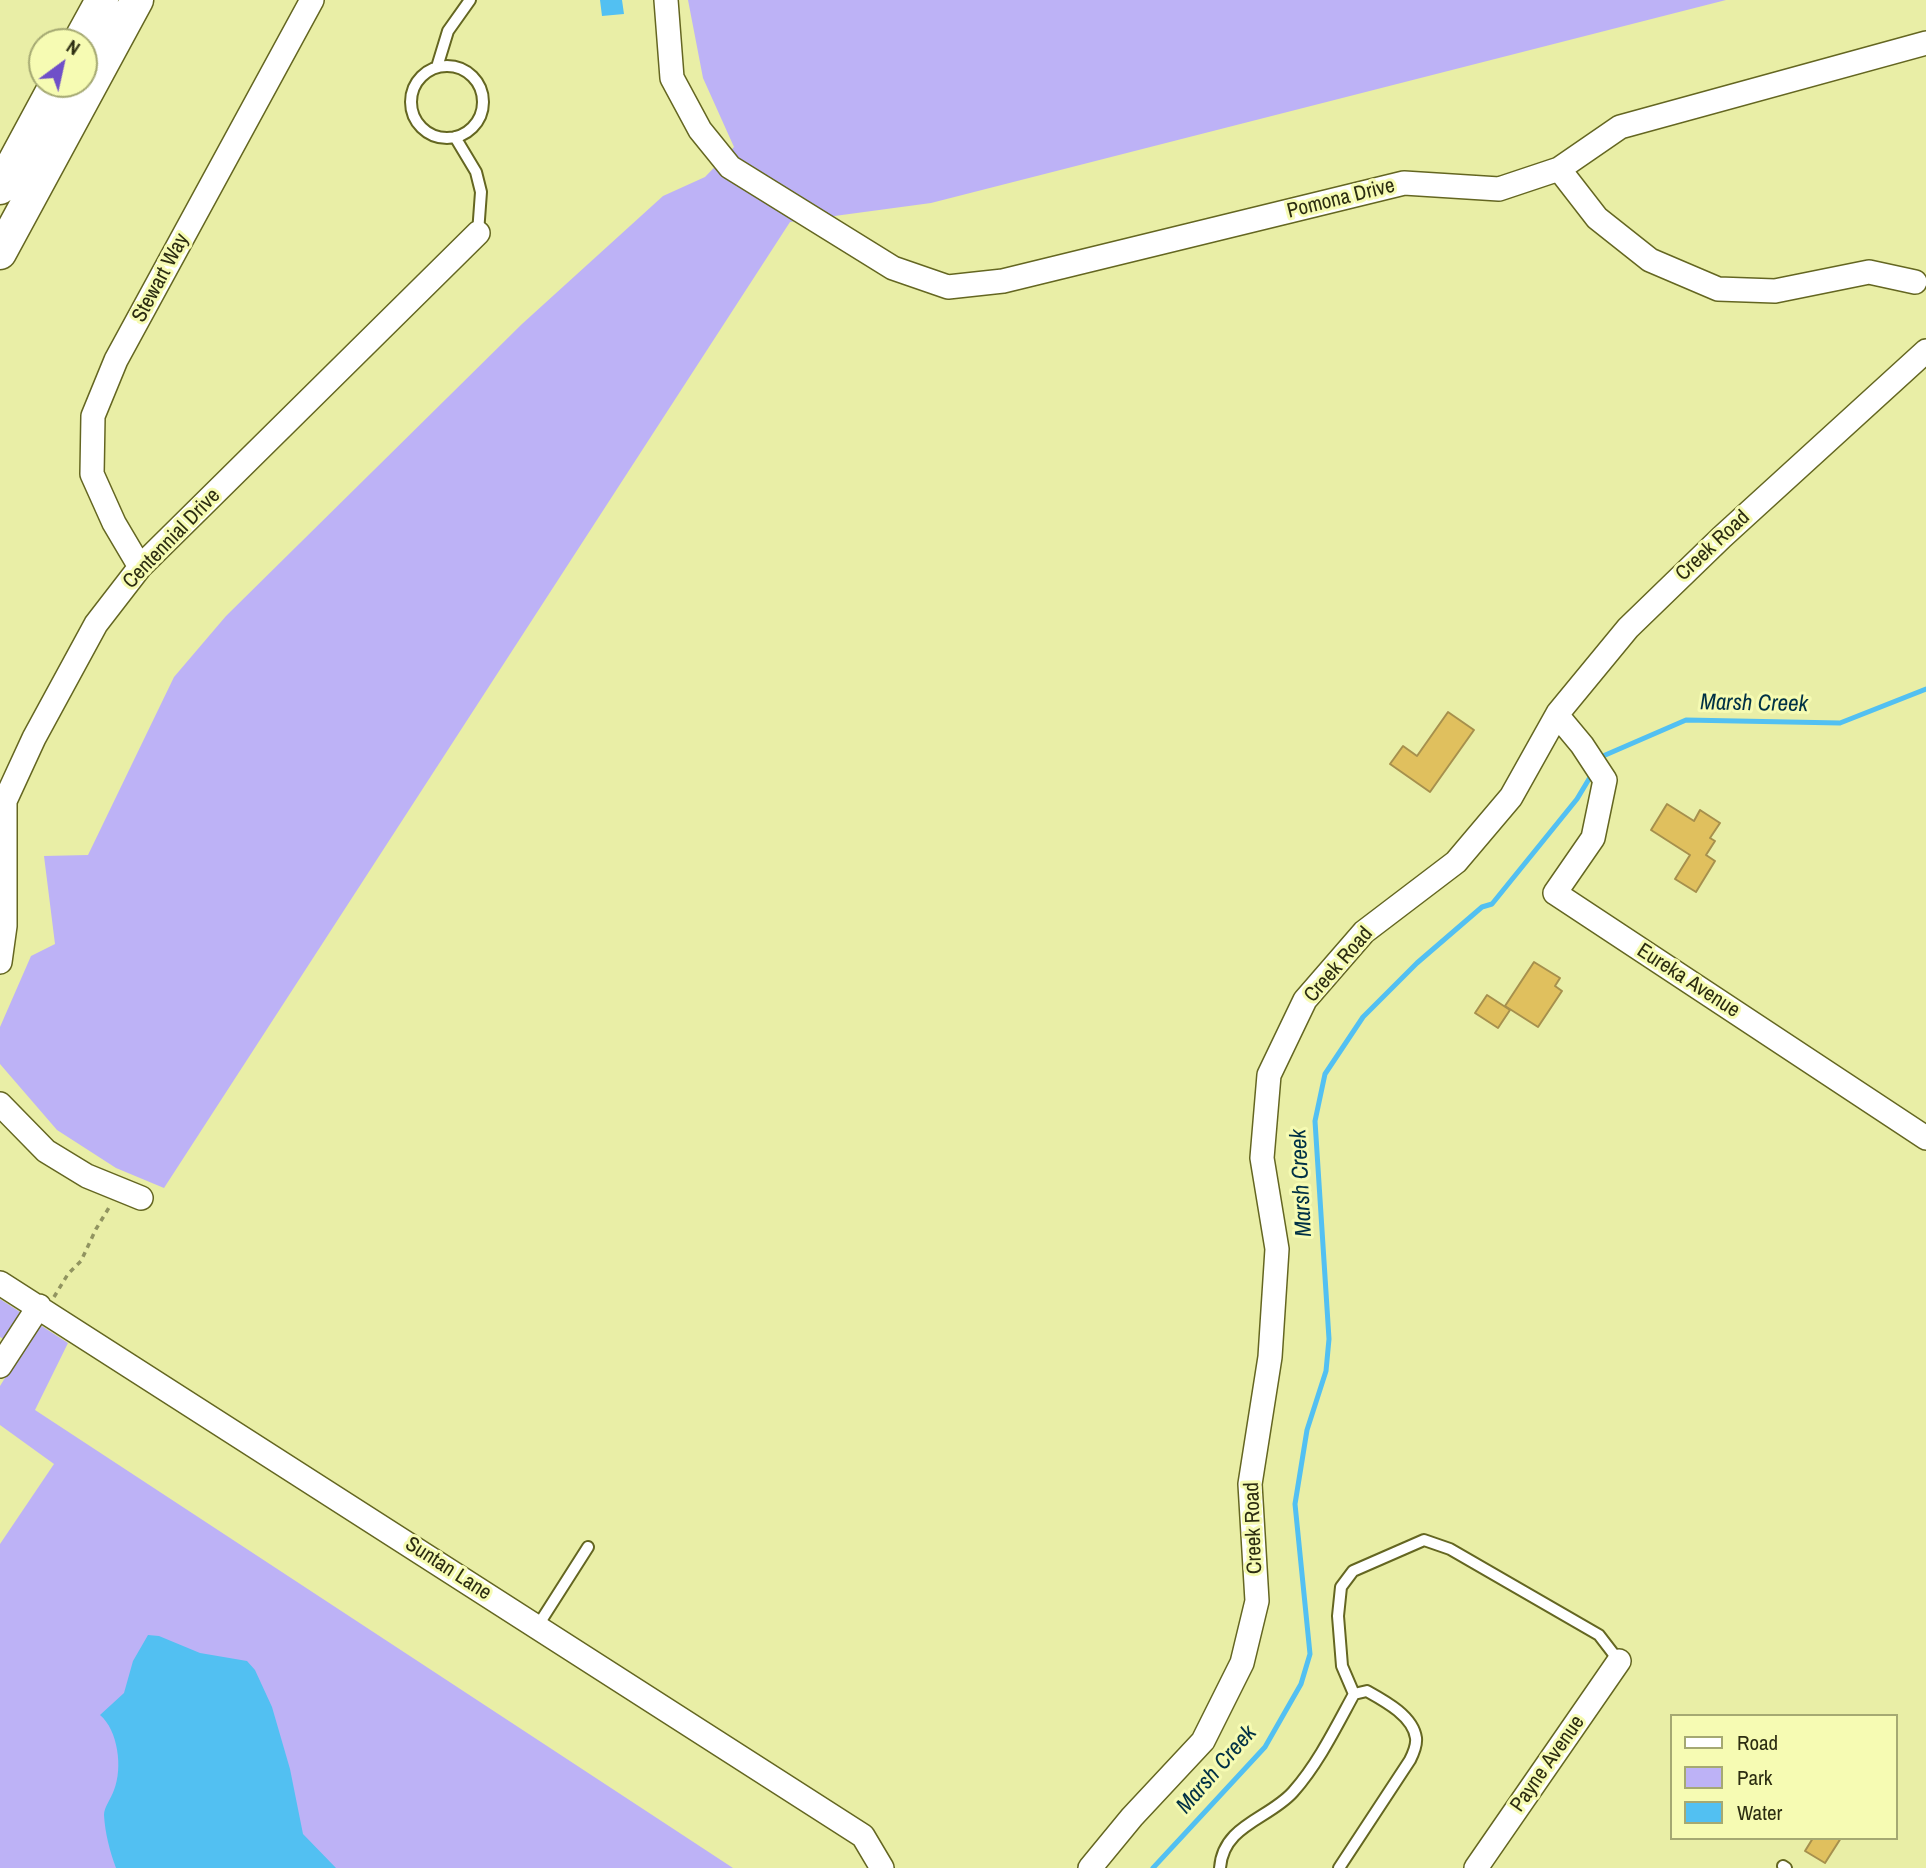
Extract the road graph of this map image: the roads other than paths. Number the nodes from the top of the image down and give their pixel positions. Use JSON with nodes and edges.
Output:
{"nodes":[{"id":1,"x":102,"y":0,"type":"edge"},
{"id":2,"x":137,"y":0,"type":"edge"},
{"id":3,"x":312,"y":0,"type":"edge"},
{"id":4,"x":470,"y":0,"type":"edge"},
{"id":5,"x":666,"y":0,"type":"edge"},
{"id":6,"x":87,"y":28,"type":"edge"},
{"id":7,"x":1926,"y":43,"type":"edge"},
{"id":8,"x":437,"y":67,"type":"junction"},
{"id":9,"x":49,"y":98,"type":"edge"},
{"id":10,"x":455,"y":137,"type":"junction"},
{"id":11,"x":1559,"y":169,"type":"junction"},
{"id":12,"x":0,"y":188,"type":"edge"},
{"id":13,"x":478,"y":233,"type":"joint"},
{"id":14,"x":0,"y":253,"type":"edge"},
{"id":15,"x":1915,"y":282,"type":"dead end"},
{"id":16,"x":1926,"y":351,"type":"edge"},
{"id":17,"x":140,"y":567,"type":"junction"},
{"id":18,"x":1557,"y":715,"type":"junction"},
{"id":19,"x":0,"y":961,"type":"edge"},
{"id":20,"x":0,"y":1104,"type":"edge"},
{"id":21,"x":1926,"y":1138,"type":"edge"},
{"id":22,"x":141,"y":1198,"type":"dead end"},
{"id":23,"x":0,"y":1283,"type":"edge"},
{"id":24,"x":42,"y":1308,"type":"junction"},
{"id":25,"x":0,"y":1366,"type":"edge"},
{"id":26,"x":588,"y":1547,"type":"dead end"},
{"id":27,"x":537,"y":1627,"type":"junction"},
{"id":28,"x":1619,"y":1661,"type":"joint"},
{"id":29,"x":1354,"y":1694,"type":"junction"},
{"id":30,"x":882,"y":1868,"type":"edge"},
{"id":31,"x":1090,"y":1868,"type":"edge"},
{"id":32,"x":1220,"y":1868,"type":"edge"},
{"id":33,"x":1339,"y":1868,"type":"edge"},
{"id":34,"x":1476,"y":1868,"type":"edge"}],
"edges":[{"from":1,"to":6,"type":"street"},
{"from":2,"to":14,"type":"street"},
{"from":3,"to":17,"type":"street","name":"Stewart Way"},
{"from":4,"to":8,"type":"lane"},
{"from":5,"to":11,"type":"street","name":"Pomona Drive"},
{"from":7,"to":11,"type":"street","name":"Pomona Drive"},
{"from":8,"to":10,"type":"lane"},
{"from":8,"to":10,"type":"lane"},
{"from":9,"to":12,"type":"street"},
{"from":10,"to":13,"type":"lane"},
{"from":11,"to":15,"type":"street"},
{"from":13,"to":17,"type":"street","name":"Centennial Drive"},
{"from":16,"to":18,"type":"street","name":"Creek Road"},
{"from":17,"to":19,"type":"street","name":"Centennial Drive"},
{"from":18,"to":21,"type":"street","name":"Eureka Avenue"},
{"from":18,"to":31,"type":"street","name":"Creek Road"},
{"from":20,"to":22,"type":"street"},
{"from":23,"to":24,"type":"street","name":"Suntan Lane"},
{"from":24,"to":25,"type":"street"},
{"from":24,"to":27,"type":"street","name":"Suntan Lane"},
{"from":26,"to":27,"type":"lane"},
{"from":27,"to":30,"type":"street","name":"Suntan Lane"},
{"from":28,"to":29,"type":"lane"},
{"from":28,"to":34,"type":"street","name":"Payne Avenue"},
{"from":29,"to":32,"type":"lane"},
{"from":29,"to":33,"type":"lane"}]}
